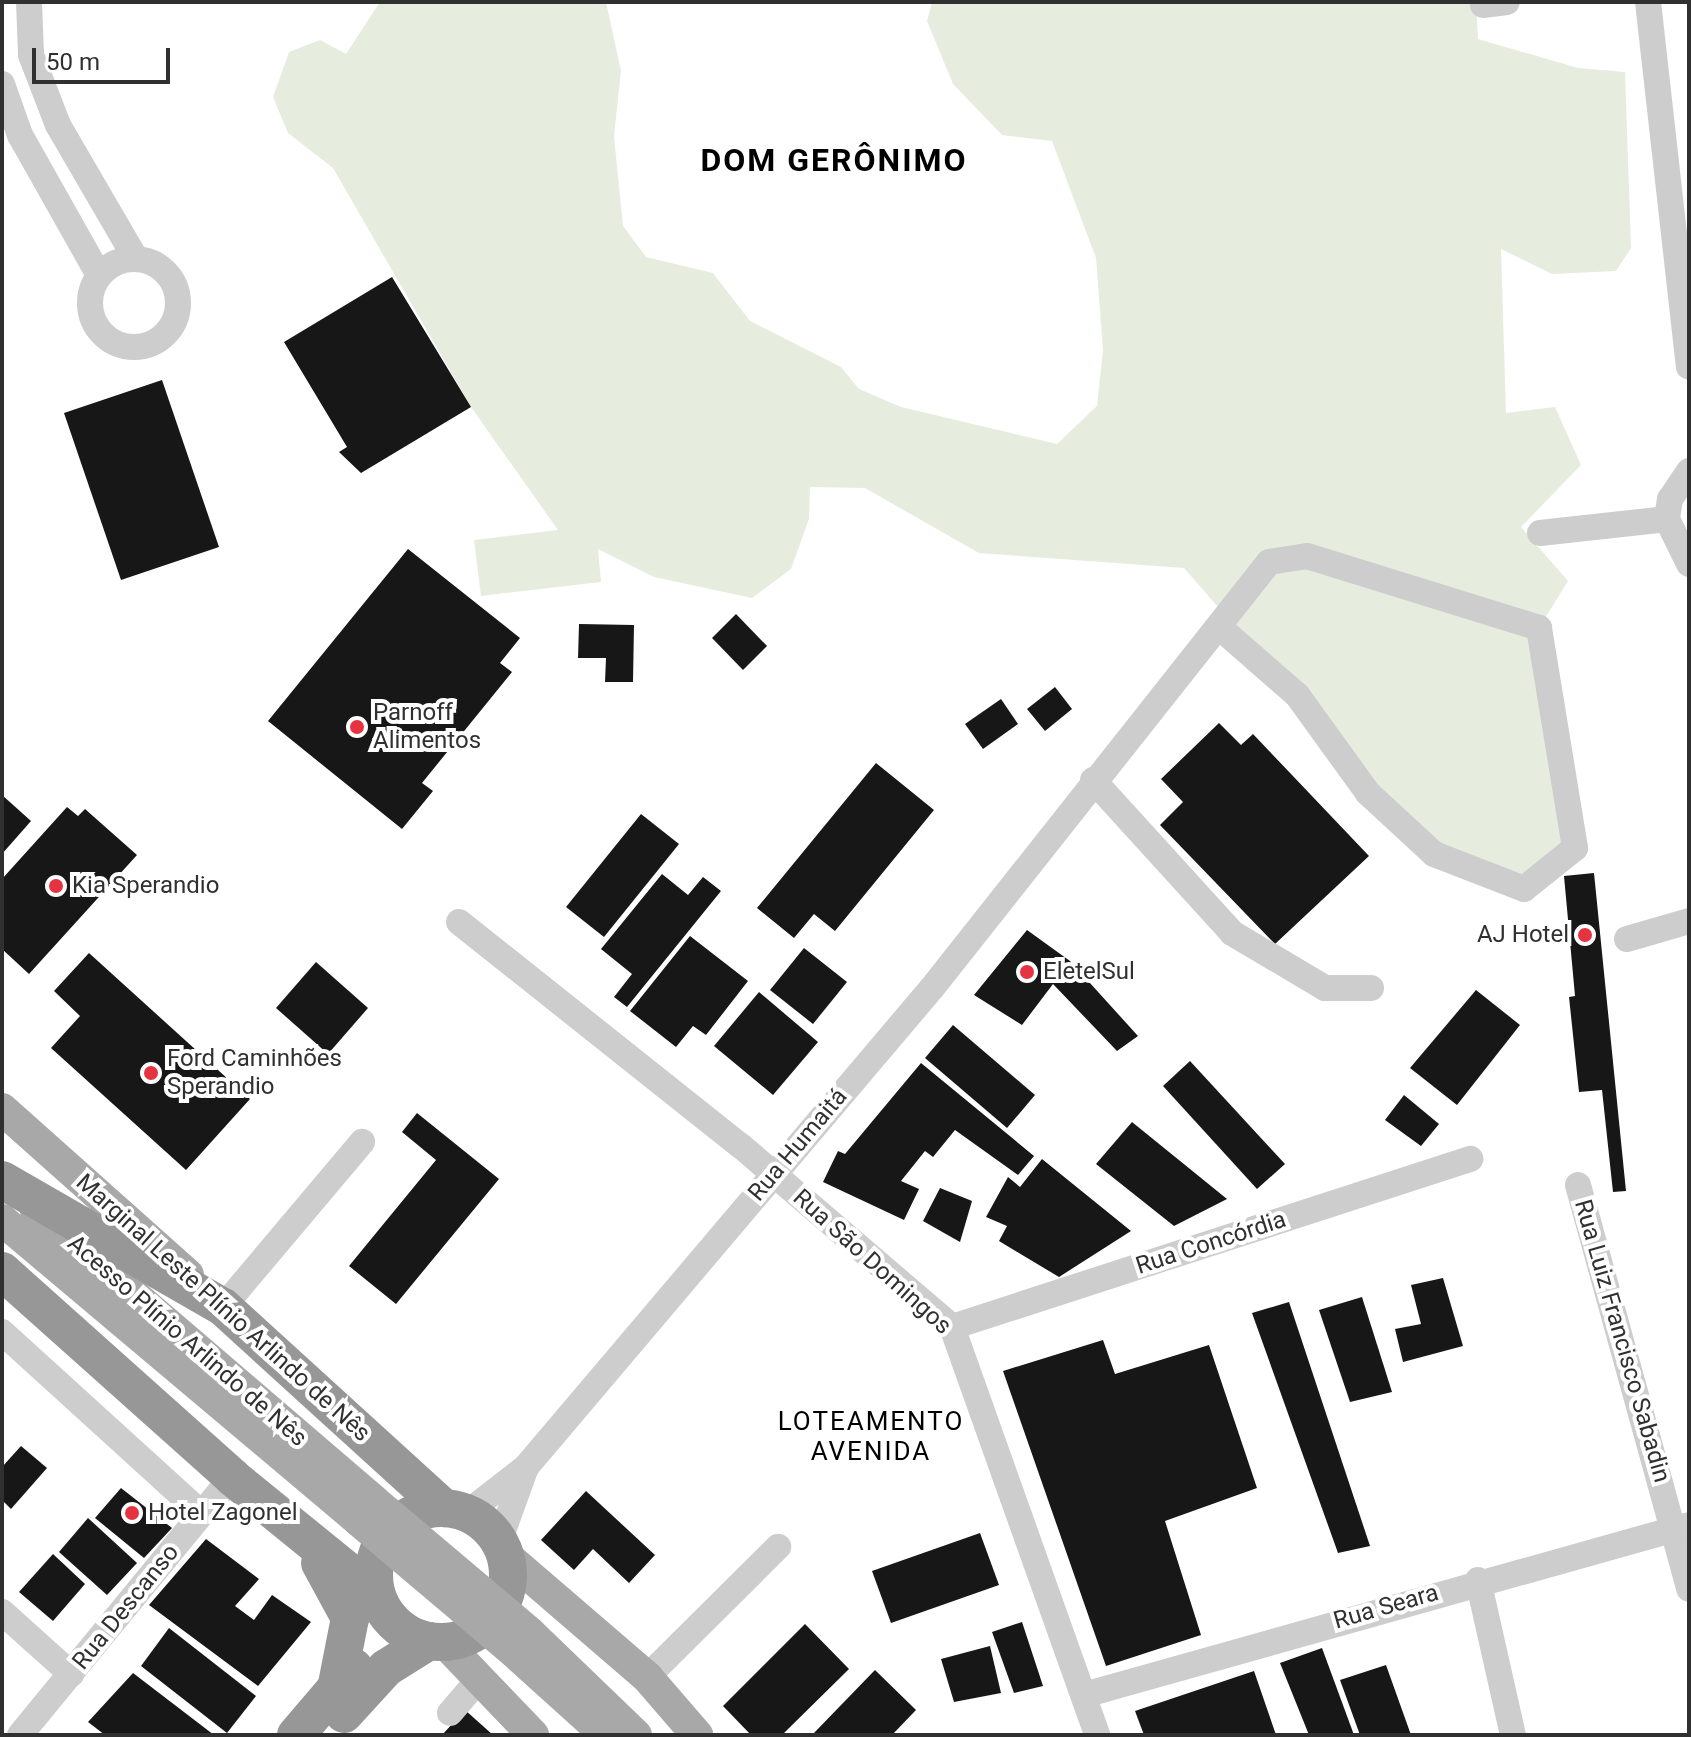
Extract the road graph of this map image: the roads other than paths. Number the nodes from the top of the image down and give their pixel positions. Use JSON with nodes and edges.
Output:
{"nodes":[{"id":1,"x":29,"y":2,"type":"edge"},
{"id":2,"x":1648,"y":2,"type":"edge"},
{"id":3,"x":2,"y":84,"type":"edge"},
{"id":4,"x":136,"y":259,"type":"junction"},
{"id":5,"x":99,"y":275,"type":"junction"},
{"id":6,"x":1689,"y":367,"type":"edge"},
{"id":7,"x":1689,"y":471,"type":"edge"},
{"id":8,"x":1667,"y":519,"type":"junction"},
{"id":9,"x":1540,"y":533,"type":"dead end"},
{"id":10,"x":1689,"y":564,"type":"edge"},
{"id":11,"x":1219,"y":627,"type":"junction"},
{"id":12,"x":1093,"y":780,"type":"junction"},
{"id":13,"x":1689,"y":921,"type":"edge"},
{"id":14,"x":459,"y":922,"type":"dead end"},
{"id":15,"x":1627,"y":939,"type":"dead end"},
{"id":16,"x":1371,"y":988,"type":"dead end"},
{"id":17,"x":2,"y":1109,"type":"edge"},
{"id":18,"x":362,"y":1142,"type":"dead end"},
{"id":19,"x":1470,"y":1159,"type":"dead end"},
{"id":20,"x":773,"y":1174,"type":"junction"},
{"id":21,"x":1578,"y":1185,"type":"dead end"},
{"id":22,"x":4,"y":1195,"type":"edge"},
{"id":23,"x":2,"y":1271,"type":"edge"},
{"id":24,"x":223,"y":1307,"type":"junction"},
{"id":25,"x":952,"y":1327,"type":"junction"},
{"id":26,"x":2,"y":1332,"type":"edge"},
{"id":27,"x":526,"y":1467,"type":"junction"},
{"id":28,"x":232,"y":1477,"type":"junction"},
{"id":29,"x":456,"y":1510,"type":"junction"},
{"id":30,"x":202,"y":1514,"type":"junction"},
{"id":31,"x":1682,"y":1527,"type":"edge"},
{"id":32,"x":302,"y":1538,"type":"junction"},
{"id":33,"x":778,"y":1547,"type":"dead end"},
{"id":34,"x":502,"y":1548,"type":"junction"},
{"id":35,"x":1478,"y":1580,"type":"junction"},
{"id":36,"x":1689,"y":1589,"type":"edge"},
{"id":37,"x":379,"y":1601,"type":"junction"},
{"id":38,"x":2,"y":1612,"type":"edge"},
{"id":39,"x":436,"y":1641,"type":"junction"},
{"id":40,"x":522,"y":1643,"type":"junction"},
{"id":41,"x":71,"y":1674,"type":"junction"},
{"id":42,"x":647,"y":1677,"type":"junction"},
{"id":43,"x":480,"y":1678,"type":"junction"},
{"id":44,"x":337,"y":1684,"type":"junction"},
{"id":45,"x":1084,"y":1695,"type":"junction"},
{"id":46,"x":450,"y":1713,"type":"dead end"},
{"id":47,"x":20,"y":1735,"type":"edge"},
{"id":48,"x":296,"y":1735,"type":"edge"},
{"id":49,"x":327,"y":1735,"type":"edge"},
{"id":50,"x":533,"y":1735,"type":"edge"},
{"id":51,"x":606,"y":1735,"type":"edge"},
{"id":52,"x":636,"y":1735,"type":"edge"},
{"id":53,"x":697,"y":1735,"type":"edge"},
{"id":54,"x":1097,"y":1735,"type":"edge"},
{"id":55,"x":1513,"y":1735,"type":"edge"}],
"edges":[{"from":1,"to":4,"type":"street"},
{"from":2,"to":6,"type":"street"},
{"from":3,"to":5,"type":"street"},
{"from":4,"to":5,"type":"street"},
{"from":4,"to":5,"type":"street"},
{"from":7,"to":8,"type":"street"},
{"from":8,"to":9,"type":"street"},
{"from":8,"to":10,"type":"street"},
{"from":11,"to":11,"type":"street","name":"Rua Humaitá"},
{"from":11,"to":12,"type":"street","name":"Rua Humaitá"},
{"from":12,"to":16,"type":"street"},
{"from":12,"to":20,"type":"street","name":"Rua Humaitá"},
{"from":13,"to":15,"type":"street"},
{"from":14,"to":20,"type":"street","name":"Rua São Domingos"},
{"from":17,"to":24,"type":"main road","name":"Marginal Leste Plínio Arlindo de Nês"},
{"from":18,"to":24,"type":"street"},
{"from":19,"to":25,"type":"street","name":"Rua Concórdia"},
{"from":20,"to":25,"type":"street","name":"Rua São Domingos"},
{"from":20,"to":27,"type":"street","name":"Rua Humaitá"},
{"from":21,"to":31,"type":"street","name":"Rua Luiz Francisco Sabadin"},
{"from":22,"to":24,"type":"highway"},
{"from":22,"to":40,"type":"main road","name":"Acesso Plínio Arlindo de Nês","bridge":true},
{"from":23,"to":28,"type":"highway"},
{"from":24,"to":29,"type":"highway","name":"Marginal Leste Plínio Arlindo de Nês"},
{"from":25,"to":45,"type":"street","name":"Rua São Domingos"},
{"from":26,"to":30,"type":"street"},
{"from":27,"to":29,"type":"street","name":"Rua Humaitá"},
{"from":27,"to":34,"type":"street","name":"Rua Humaitá"},
{"from":28,"to":30,"type":"street","name":"Rua Descanso"},
{"from":28,"to":32,"type":"highway"},
{"from":29,"to":34,"type":"highway"},
{"from":29,"to":37,"type":"highway"},
{"from":30,"to":41,"type":"street","name":"Rua Descanso"},
{"from":31,"to":35,"type":"street","name":"Rua Seara"},
{"from":31,"to":36,"type":"street","name":"Rua Luiz Francisco Sabadin"},
{"from":32,"to":37,"type":"highway"},
{"from":32,"to":44,"type":"highway"},
{"from":33,"to":42,"type":"street"},
{"from":34,"to":39,"type":"highway"},
{"from":34,"to":42,"type":"main road"},
{"from":35,"to":45,"type":"street","name":"Rua Seara"},
{"from":35,"to":55,"type":"street"},
{"from":37,"to":39,"type":"highway"},
{"from":37,"to":44,"type":"highway"},
{"from":38,"to":41,"type":"street"},
{"from":39,"to":43,"type":"main road"},
{"from":39,"to":49,"type":"highway"},
{"from":40,"to":51,"type":"main road"},
{"from":40,"to":52,"type":"main road"},
{"from":41,"to":47,"type":"street","name":"Rua Descanso"},
{"from":42,"to":53,"type":"main road"},
{"from":43,"to":46,"type":"street"},
{"from":43,"to":50,"type":"main road"},
{"from":44,"to":48,"type":"highway"},
{"from":45,"to":54,"type":"street","name":"Rua São Domingos"}]}
